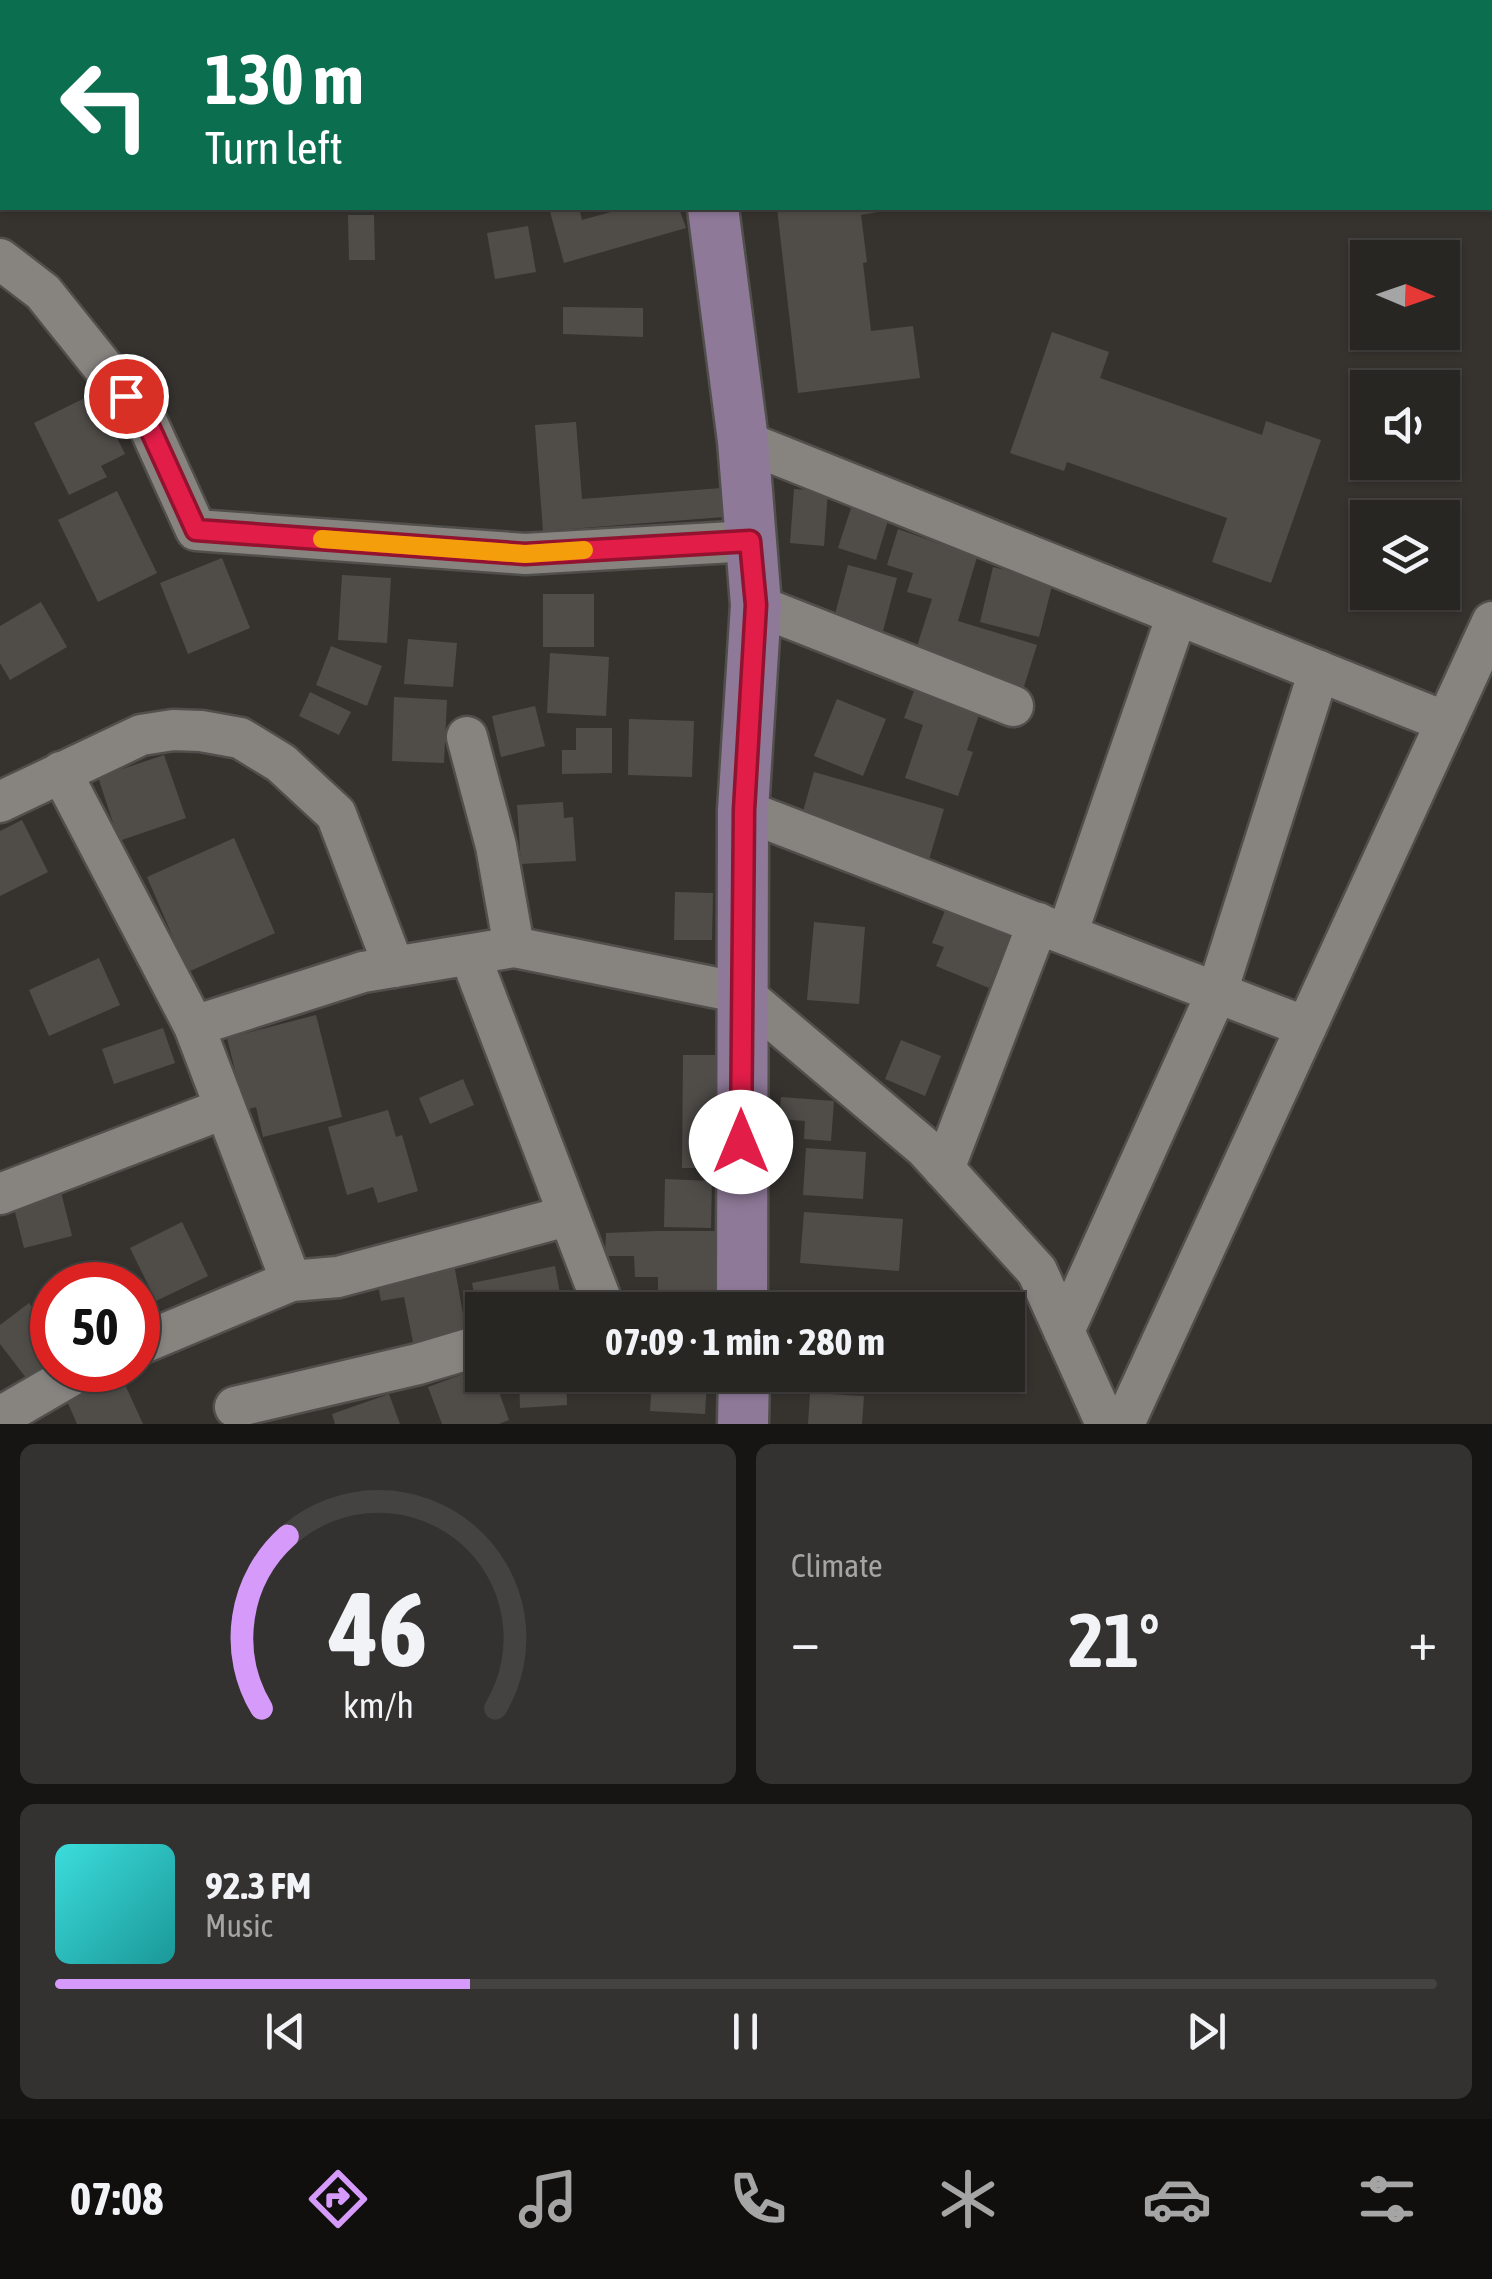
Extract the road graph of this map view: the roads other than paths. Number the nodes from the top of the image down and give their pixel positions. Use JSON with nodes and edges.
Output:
{"nodes":[{"id":1,"x":713,"y":210,"type":"edge"},
{"id":2,"x":0,"y":259,"type":"edge"},
{"id":3,"x":743,"y":441,"type":"junction"},
{"id":4,"x":750,"y":541,"type":"junction"},
{"id":5,"x":756,"y":605,"type":"junction"},
{"id":6,"x":1177,"y":614,"type":"junction"},
{"id":7,"x":1492,"y":622,"type":"edge"},
{"id":8,"x":1319,"y":671,"type":"junction"},
{"id":9,"x":1013,"y":706,"type":"dead end"},
{"id":10,"x":1446,"y":722,"type":"junction"},
{"id":11,"x":467,"y":736,"type":"dead end"},
{"id":12,"x":61,"y":772,"type":"junction"},
{"id":13,"x":0,"y":802,"type":"edge"},
{"id":14,"x":744,"y":810,"type":"junction"},
{"id":15,"x":1052,"y":929,"type":"junction"},
{"id":16,"x":514,"y":947,"type":"junction"},
{"id":17,"x":470,"y":955,"type":"junction"},
{"id":18,"x":394,"y":967,"type":"junction"},
{"id":19,"x":1218,"y":992,"type":"junction"},
{"id":20,"x":742,"y":993,"type":"junction"},
{"id":21,"x":194,"y":1026,"type":"junction"},
{"id":22,"x":1306,"y":1027,"type":"junction"},
{"id":23,"x":222,"y":1109,"type":"junction"},
{"id":24,"x":944,"y":1169,"type":"junction"},
{"id":25,"x":0,"y":1194,"type":"edge"},
{"id":26,"x":567,"y":1216,"type":"junction"},
{"id":27,"x":291,"y":1281,"type":"junction"},
{"id":28,"x":597,"y":1292,"type":"edge"},
{"id":29,"x":742,"y":1292,"type":"edge"},
{"id":30,"x":1064,"y":1330,"type":"junction"},
{"id":31,"x":160,"y":1336,"type":"edge"},
{"id":32,"x":465,"y":1349,"type":"edge"},
{"id":33,"x":43,"y":1392,"type":"edge"},
{"id":34,"x":744,"y":1392,"type":"edge"},
{"id":35,"x":235,"y":1408,"type":"dead end"},
{"id":36,"x":0,"y":1417,"type":"edge"},
{"id":37,"x":743,"y":1424,"type":"edge"},
{"id":38,"x":1106,"y":1424,"type":"edge"},
{"id":39,"x":1124,"y":1424,"type":"edge"}],
"edges":[{"from":1,"to":3,"type":"main road"},
{"from":2,"to":4,"type":"street"},
{"from":3,"to":4,"type":"main road"},
{"from":3,"to":6,"type":"street"},
{"from":4,"to":5,"type":"main road"},
{"from":5,"to":9,"type":"street"},
{"from":5,"to":14,"type":"main road"},
{"from":6,"to":8,"type":"street"},
{"from":6,"to":15,"type":"street"},
{"from":7,"to":10,"type":"street"},
{"from":8,"to":10,"type":"street"},
{"from":8,"to":19,"type":"street"},
{"from":10,"to":22,"type":"street"},
{"from":11,"to":16,"type":"street"},
{"from":12,"to":13,"type":"street"},
{"from":12,"to":18,"type":"street"},
{"from":12,"to":21,"type":"street"},
{"from":14,"to":15,"type":"street"},
{"from":14,"to":20,"type":"main road"},
{"from":15,"to":19,"type":"street"},
{"from":15,"to":24,"type":"street"},
{"from":16,"to":17,"type":"street"},
{"from":16,"to":20,"type":"street"},
{"from":17,"to":18,"type":"street"},
{"from":17,"to":26,"type":"street"},
{"from":18,"to":21,"type":"street"},
{"from":19,"to":22,"type":"street"},
{"from":19,"to":30,"type":"street"},
{"from":20,"to":24,"type":"street"},
{"from":20,"to":29,"type":"main road"},
{"from":21,"to":23,"type":"street"},
{"from":22,"to":39,"type":"street"},
{"from":23,"to":25,"type":"street"},
{"from":23,"to":27,"type":"street"},
{"from":24,"to":30,"type":"street"},
{"from":26,"to":27,"type":"street"},
{"from":26,"to":28,"type":"street"},
{"from":27,"to":31,"type":"street"},
{"from":30,"to":38,"type":"street"},
{"from":32,"to":35,"type":"street"},
{"from":33,"to":36,"type":"street"},
{"from":34,"to":37,"type":"main road"}]}
